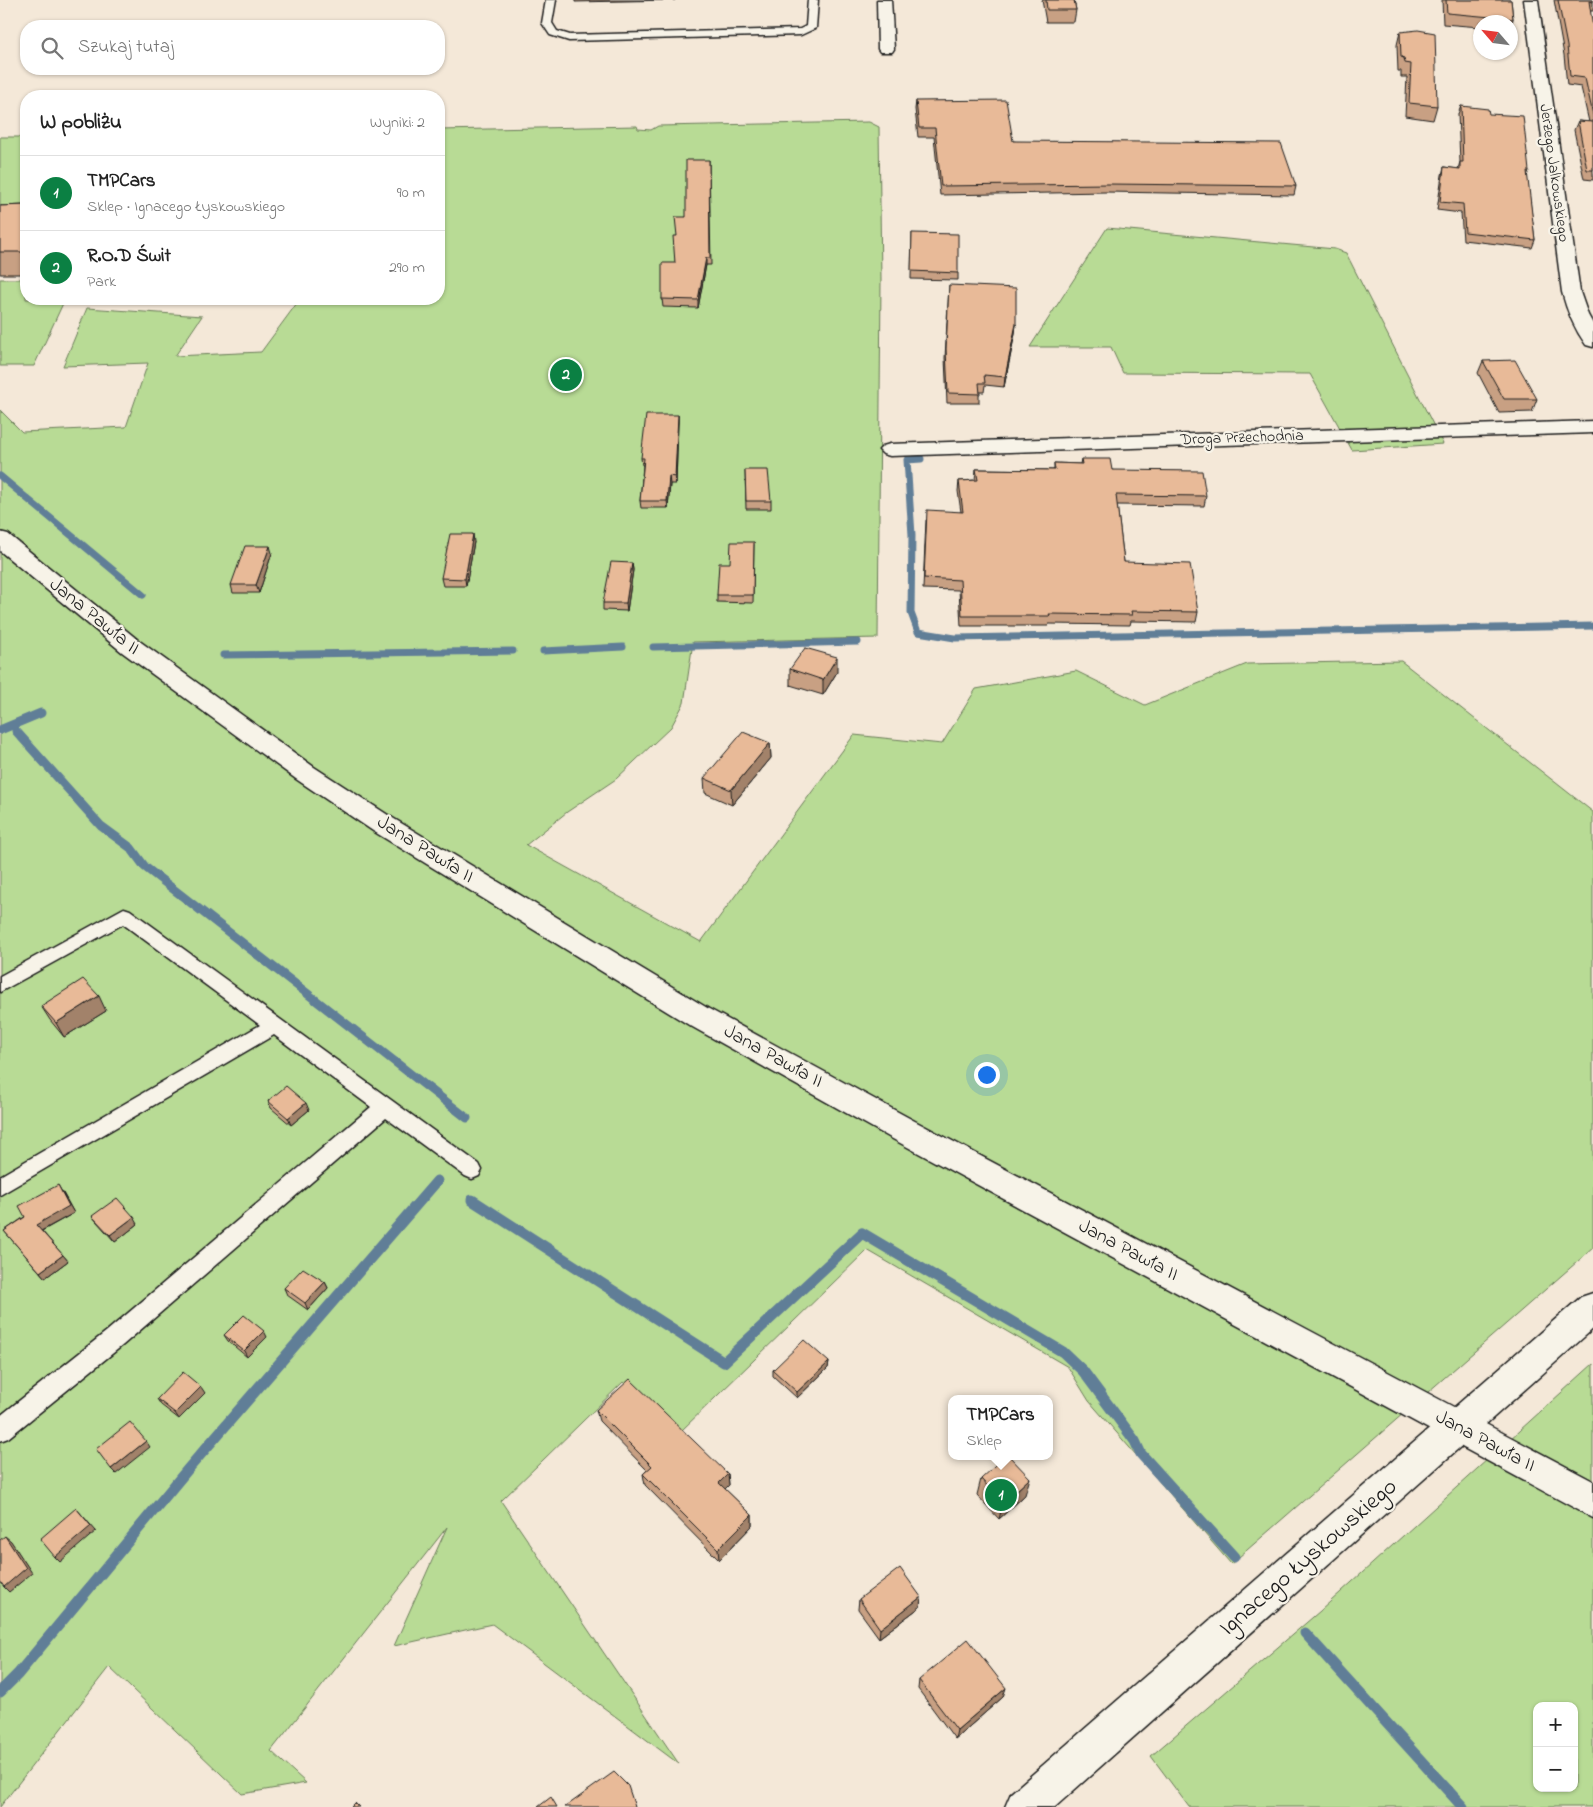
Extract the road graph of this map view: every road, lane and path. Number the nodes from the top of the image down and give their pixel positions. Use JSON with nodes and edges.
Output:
{"nodes":[{"id":1,"x":551,"y":0,"type":"edge"},
{"id":2,"x":813,"y":0,"type":"edge"},
{"id":3,"x":884,"y":0,"type":"edge"},
{"id":4,"x":1531,"y":0,"type":"edge"},
{"id":5,"x":886,"y":49,"type":"dead end"},
{"id":6,"x":1593,"y":341,"type":"edge"},
{"id":7,"x":1593,"y":427,"type":"edge"},
{"id":8,"x":890,"y":450,"type":"dead end"},
{"id":9,"x":0,"y":539,"type":"edge"},
{"id":10,"x":0,"y":985,"type":"edge"},
{"id":11,"x":274,"y":1026,"type":"junction"},
{"id":12,"x":385,"y":1107,"type":"junction"},
{"id":13,"x":472,"y":1170,"type":"dead end"},
{"id":14,"x":0,"y":1186,"type":"edge"},
{"id":15,"x":1593,"y":1308,"type":"edge"},
{"id":16,"x":1457,"y":1427,"type":"junction"},
{"id":17,"x":0,"y":1430,"type":"edge"},
{"id":18,"x":1593,"y":1500,"type":"edge"},
{"id":19,"x":1025,"y":1807,"type":"edge"}],
"edges":[{"from":1,"to":2,"type":"lane"},
{"from":3,"to":5,"type":"street"},
{"from":4,"to":6,"type":"street","name":"Jerzego Jalkowskiego"},
{"from":7,"to":8,"type":"street","name":"Droga Przechodnia"},
{"from":9,"to":16,"type":"street","name":"Jana Pawła II"},
{"from":10,"to":11,"type":"lane"},
{"from":11,"to":12,"type":"lane"},
{"from":11,"to":14,"type":"lane"},
{"from":12,"to":13,"type":"lane"},
{"from":12,"to":17,"type":"lane"},
{"from":15,"to":16,"type":"street","name":"Ignacego Łyskowskiego"},
{"from":16,"to":18,"type":"street","name":"Jana Pawła II"},
{"from":16,"to":19,"type":"street","name":"Ignacego Łyskowskiego"}]}
